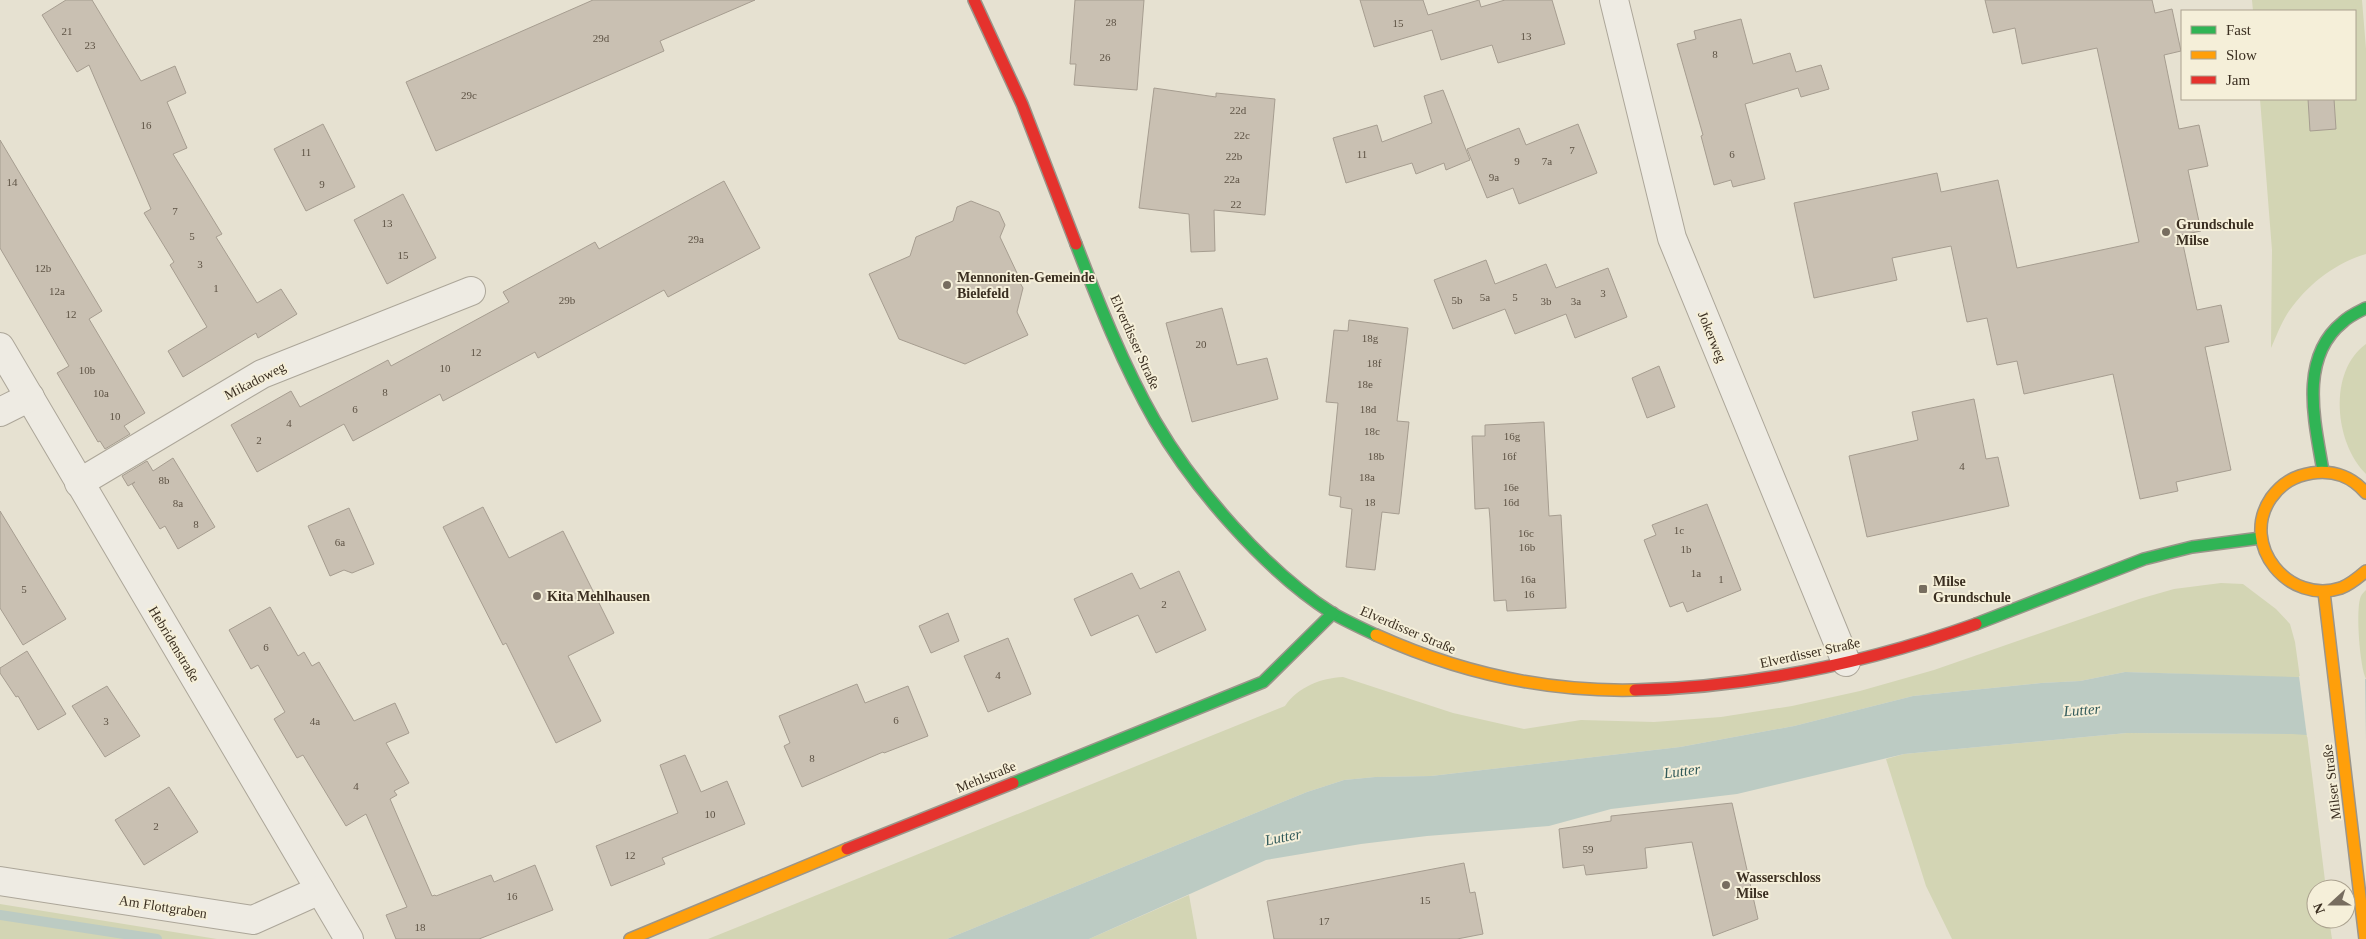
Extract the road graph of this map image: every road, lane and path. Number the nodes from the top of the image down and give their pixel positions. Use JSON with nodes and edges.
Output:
{"nodes":[{"id":1,"x":974,"y":0,"type":"edge"},
{"id":2,"x":1614,"y":0,"type":"edge"},
{"id":3,"x":471,"y":291,"type":"dead end"},
{"id":4,"x":2366,"y":308,"type":"edge"},
{"id":5,"x":0,"y":347,"type":"edge"},
{"id":6,"x":30,"y":397,"type":"junction"},
{"id":7,"x":0,"y":412,"type":"edge"},
{"id":8,"x":2323,"y":471,"type":"junction"},
{"id":9,"x":79,"y":483,"type":"junction"},
{"id":10,"x":2366,"y":493,"type":"edge"},
{"id":11,"x":2261,"y":538,"type":"junction"},
{"id":12,"x":2366,"y":571,"type":"edge"},
{"id":13,"x":2324,"y":592,"type":"junction"},
{"id":14,"x":1333,"y":613,"type":"junction"},
{"id":15,"x":1846,"y":662,"type":"junction"},
{"id":16,"x":0,"y":881,"type":"edge"},
{"id":17,"x":320,"y":890,"type":"junction"},
{"id":18,"x":349,"y":939,"type":"edge"},
{"id":19,"x":630,"y":939,"type":"edge"},
{"id":20,"x":2365,"y":939,"type":"edge"}],
"edges":[{"from":1,"to":14,"type":"street","name":"Elverdisser Straße"},
{"from":2,"to":15,"type":"street","name":"Jokerweg"},
{"from":3,"to":9,"type":"street","name":"Mikadoweg"},
{"from":4,"to":8,"type":"street"},
{"from":5,"to":6,"type":"street","name":"Hebridenstraße"},
{"from":6,"to":7,"type":"street"},
{"from":6,"to":9,"type":"street","name":"Hebridenstraße"},
{"from":8,"to":10,"type":"street"},
{"from":8,"to":11,"type":"street"},
{"from":9,"to":17,"type":"street","name":"Hebridenstraße"},
{"from":11,"to":13,"type":"street"},
{"from":11,"to":15,"type":"street","name":"Elverdisser Straße"},
{"from":12,"to":13,"type":"street"},
{"from":13,"to":20,"type":"street","name":"Milser Straße"},
{"from":14,"to":15,"type":"street","name":"Elverdisser Straße"},
{"from":14,"to":19,"type":"street","name":"Mehlstraße"},
{"from":16,"to":17,"type":"street","name":"Am Flottgraben"},
{"from":17,"to":18,"type":"street","name":"Hebridenstraße"}]}
